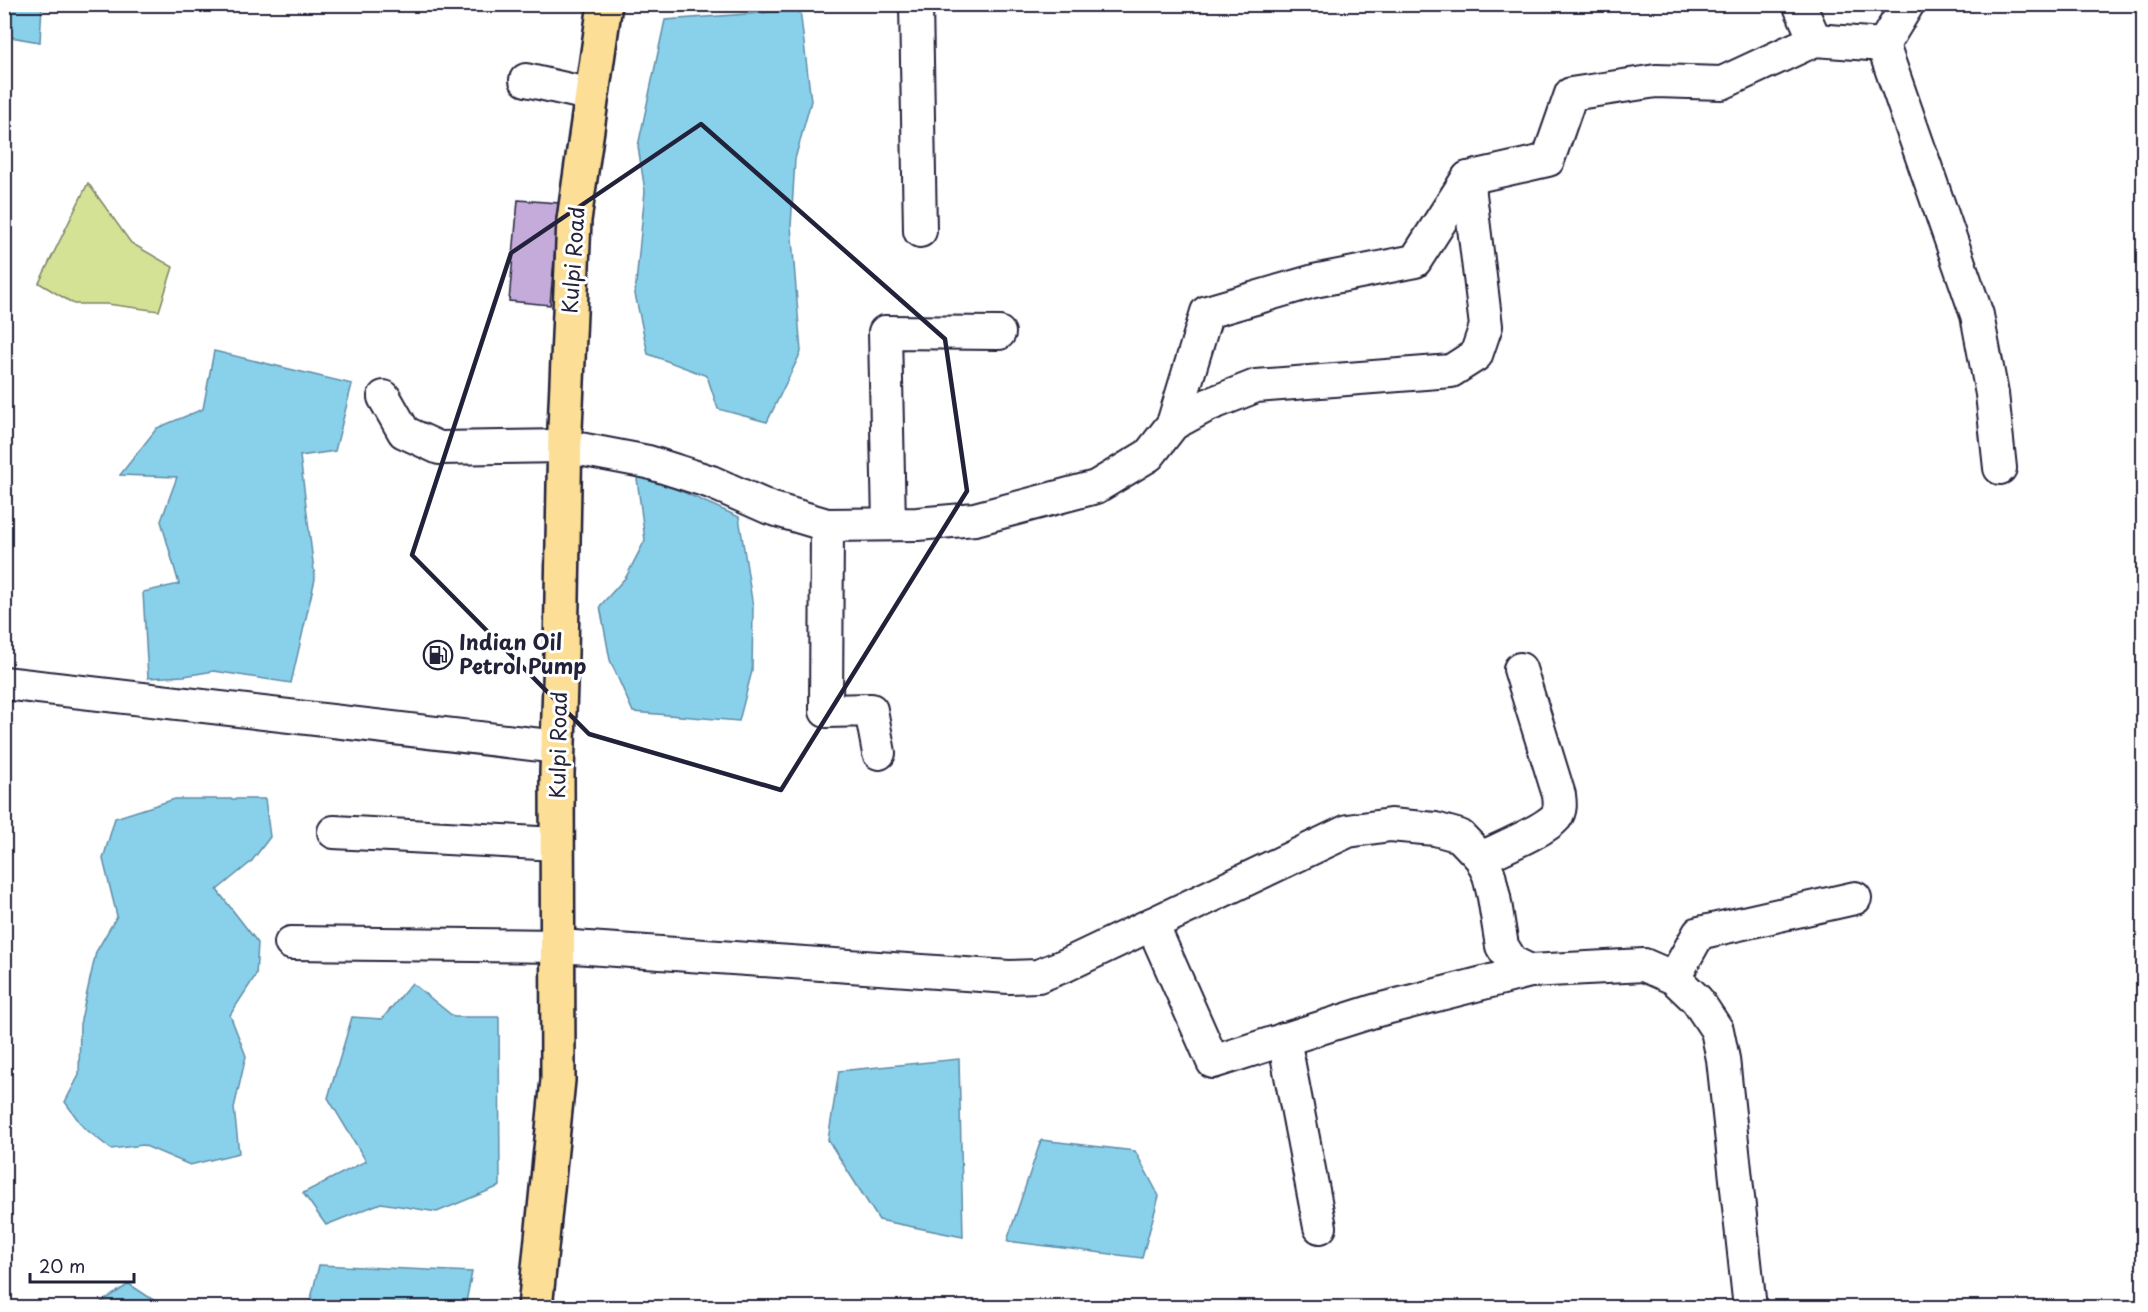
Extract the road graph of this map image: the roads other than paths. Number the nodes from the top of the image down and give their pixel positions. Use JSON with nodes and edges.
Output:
{"nodes":[{"id":1,"x":605,"y":4,"type":"edge"},
{"id":2,"x":916,"y":4,"type":"edge"},
{"id":3,"x":1799,"y":4,"type":"edge"},
{"id":4,"x":1908,"y":4,"type":"edge"},
{"id":5,"x":1815,"y":40,"type":"junction"},
{"id":6,"x":1883,"y":45,"type":"junction"},
{"id":7,"x":526,"y":80,"type":"dead end"},
{"id":8,"x":592,"y":95,"type":"junction"},
{"id":9,"x":1468,"y":178,"type":"junction"},
{"id":10,"x":920,"y":231,"type":"dead end"},
{"id":11,"x":999,"y":333,"type":"dead end"},
{"id":12,"x":384,"y":397,"type":"dead end"},
{"id":13,"x":1173,"y":424,"type":"junction"},
{"id":14,"x":564,"y":446,"type":"junction"},
{"id":15,"x":2000,"y":468,"type":"dead end"},
{"id":16,"x":889,"y":524,"type":"junction"},
{"id":17,"x":827,"y":525,"type":"junction"},
{"id":18,"x":1520,"y":669,"type":"dead end"},
{"id":19,"x":4,"y":683,"type":"edge"},
{"id":20,"x":558,"y":747,"type":"junction"},
{"id":21,"x":879,"y":753,"type":"dead end"},
{"id":22,"x":334,"y":832,"type":"dead end"},
{"id":23,"x":558,"y":844,"type":"junction"},
{"id":24,"x":1481,"y":858,"type":"junction"},
{"id":25,"x":1855,"y":898,"type":"dead end"},
{"id":26,"x":1152,"y":924,"type":"junction"},
{"id":27,"x":291,"y":942,"type":"dead end"},
{"id":28,"x":559,"y":946,"type":"junction"},
{"id":29,"x":1530,"y":971,"type":"junction"},
{"id":30,"x":1674,"y":978,"type":"junction"},
{"id":31,"x":1284,"y":1040,"type":"junction"},
{"id":32,"x":1320,"y":1227,"type":"dead end"},
{"id":33,"x":535,"y":1308,"type":"edge"},
{"id":34,"x":1750,"y":1308,"type":"edge"}],
"edges":[{"from":1,"to":8,"type":"main road","name":"Kulpi Road"},
{"from":2,"to":10,"type":"street"},
{"from":3,"to":5,"type":"street"},
{"from":4,"to":6,"type":"street"},
{"from":5,"to":6,"type":"street"},
{"from":5,"to":9,"type":"street"},
{"from":6,"to":15,"type":"street"},
{"from":7,"to":8,"type":"street"},
{"from":8,"to":14,"type":"main road","name":"Kulpi Road"},
{"from":9,"to":13,"type":"street"},
{"from":9,"to":13,"type":"street"},
{"from":11,"to":16,"type":"street"},
{"from":12,"to":14,"type":"street"},
{"from":13,"to":16,"type":"street"},
{"from":14,"to":17,"type":"street"},
{"from":14,"to":20,"type":"main road","name":"Kulpi Road"},
{"from":16,"to":17,"type":"street"},
{"from":17,"to":21,"type":"street"},
{"from":18,"to":24,"type":"street"},
{"from":19,"to":20,"type":"street"},
{"from":20,"to":23,"type":"main road","name":"Kulpi Road"},
{"from":22,"to":23,"type":"street"},
{"from":23,"to":28,"type":"main road","name":"Kulpi Road"},
{"from":24,"to":26,"type":"street"},
{"from":24,"to":29,"type":"street"},
{"from":25,"to":30,"type":"street"},
{"from":26,"to":28,"type":"street"},
{"from":26,"to":31,"type":"street"},
{"from":27,"to":28,"type":"street"},
{"from":28,"to":33,"type":"main road","name":"Kulpi Road"},
{"from":29,"to":30,"type":"street"},
{"from":29,"to":31,"type":"street"},
{"from":30,"to":34,"type":"street"},
{"from":31,"to":32,"type":"street"}]}
